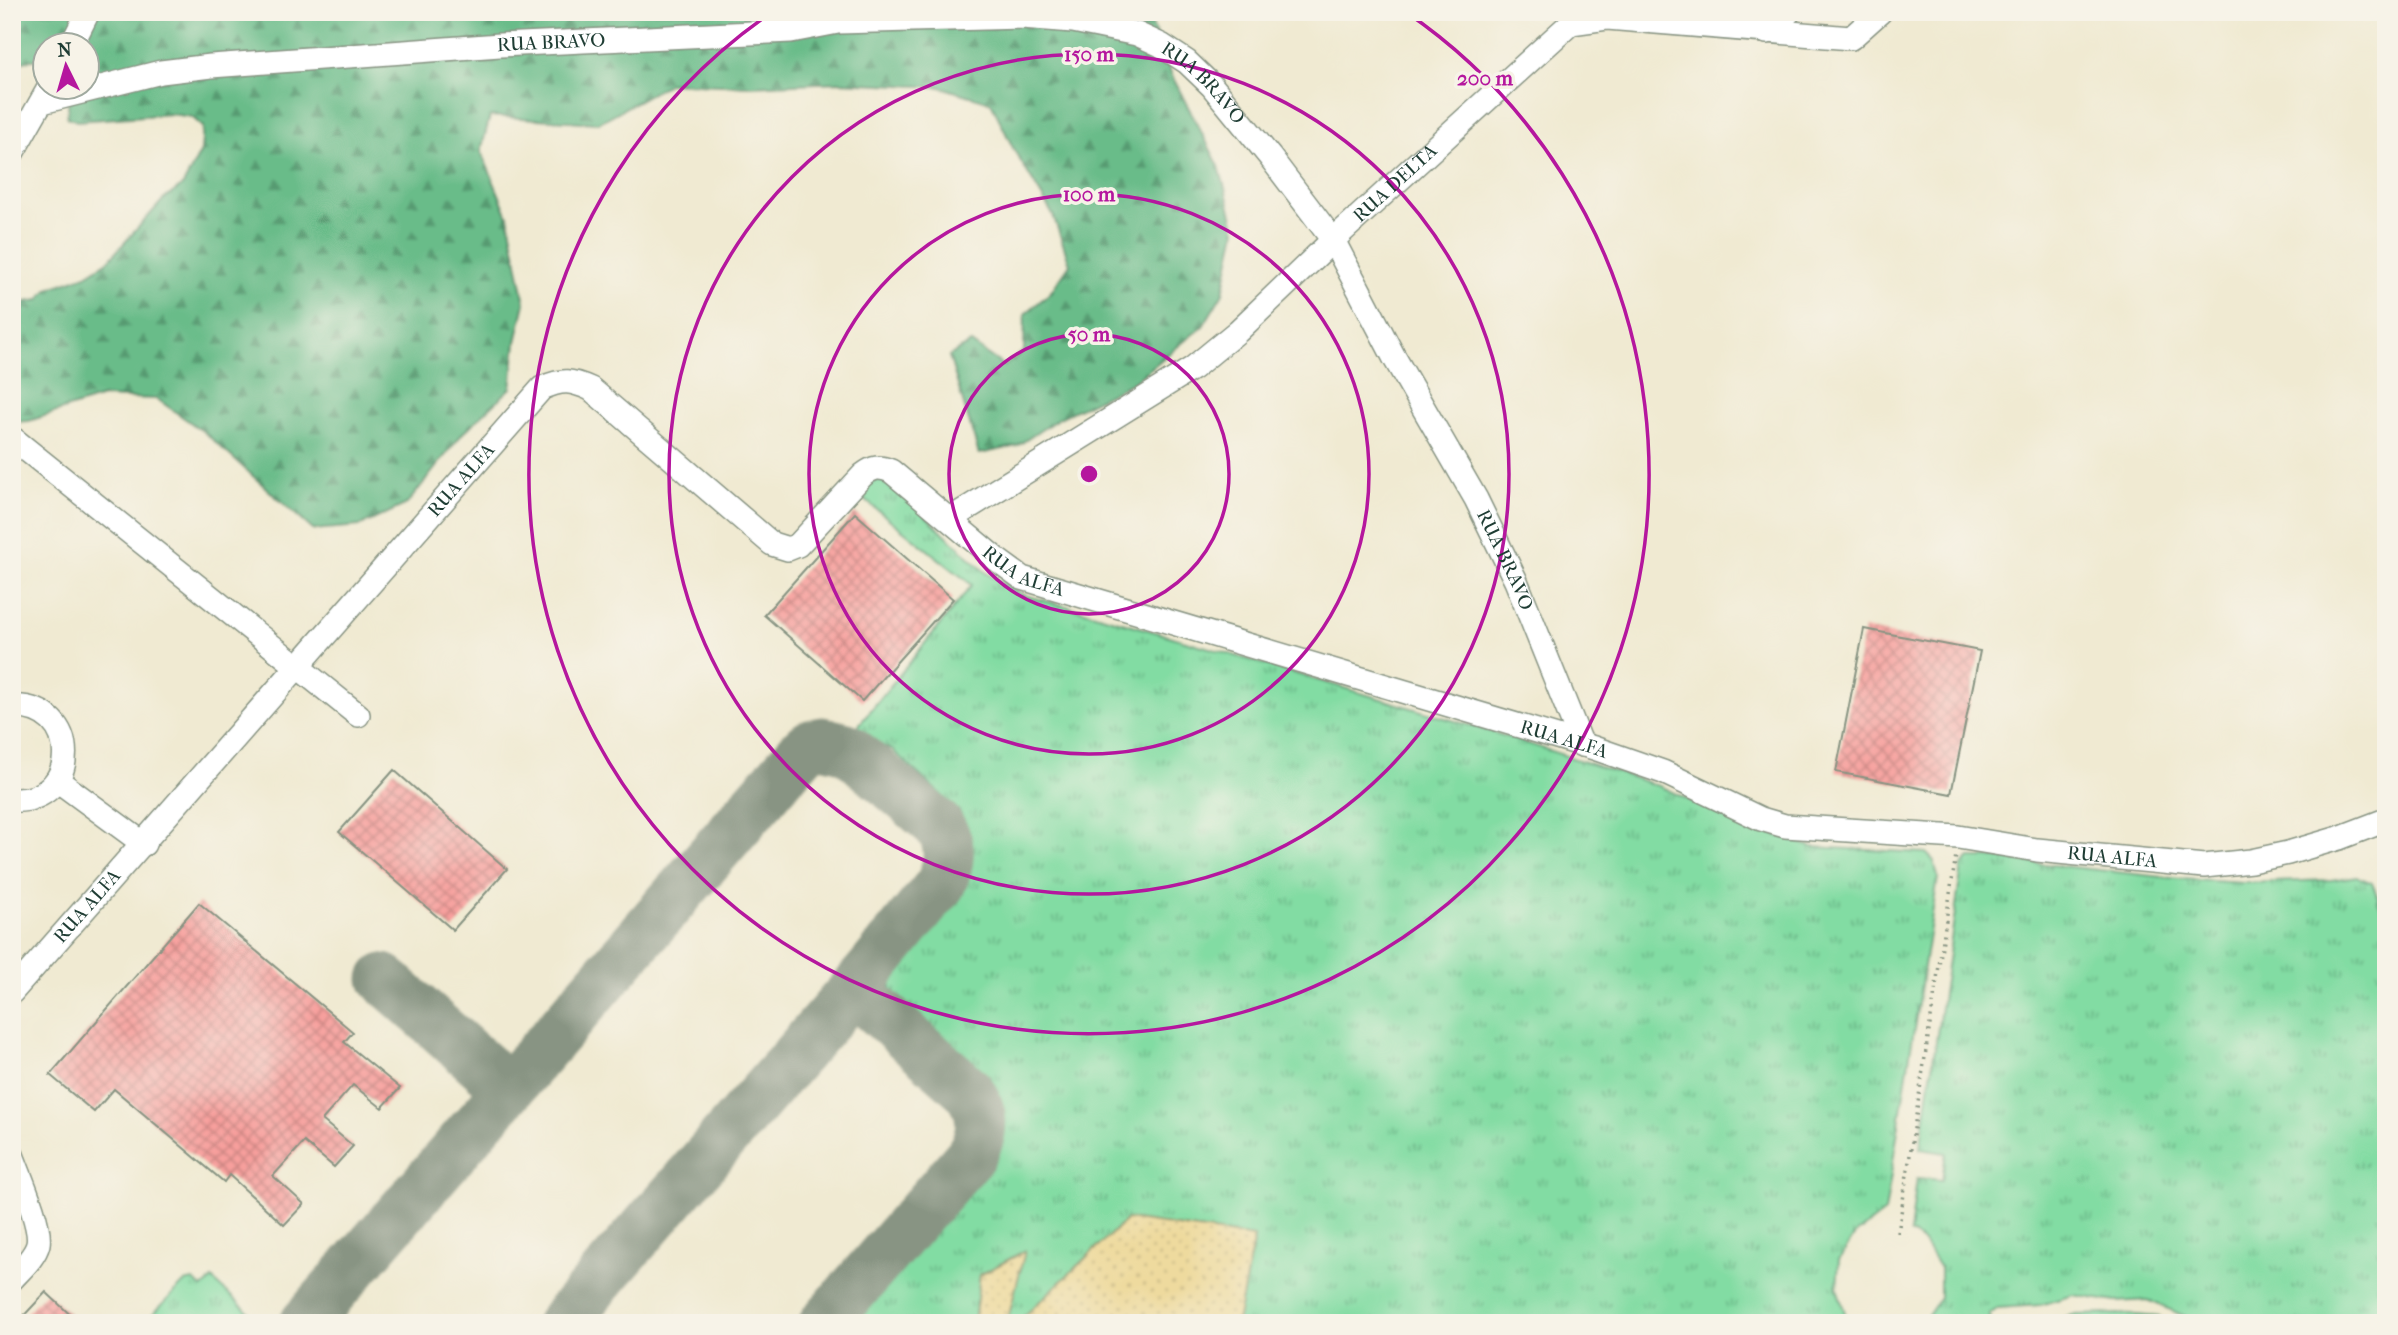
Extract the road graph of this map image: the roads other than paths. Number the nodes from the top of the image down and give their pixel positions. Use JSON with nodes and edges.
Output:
{"nodes":[{"id":1,"x":88,"y":12,"type":"edge"},
{"id":2,"x":1789,"y":12,"type":"edge"},
{"id":3,"x":1880,"y":12,"type":"edge"},
{"id":4,"x":1610,"y":15,"type":"edge"},
{"id":5,"x":1695,"y":19,"type":"edge"},
{"id":6,"x":78,"y":32,"type":"edge"},
{"id":7,"x":1767,"y":32,"type":"junction"},
{"id":8,"x":102,"y":84,"type":"edge"},
{"id":9,"x":41,"y":102,"type":"edge"},
{"id":10,"x":12,"y":153,"type":"edge"},
{"id":11,"x":1333,"y":240,"type":"junction"},
{"id":12,"x":12,"y":438,"type":"edge"},
{"id":13,"x":950,"y":519,"type":"junction"},
{"id":14,"x":297,"y":666,"type":"junction"},
{"id":15,"x":12,"y":707,"type":"edge"},
{"id":16,"x":358,"y":715,"type":"dead end"},
{"id":17,"x":1582,"y":745,"type":"junction"},
{"id":18,"x":57,"y":780,"type":"junction"},
{"id":19,"x":12,"y":800,"type":"edge"},
{"id":20,"x":2386,"y":820,"type":"edge"},
{"id":21,"x":144,"y":844,"type":"junction"},
{"id":22,"x":12,"y":992,"type":"edge"},
{"id":23,"x":12,"y":1155,"type":"edge"},
{"id":24,"x":17,"y":1264,"type":"edge"}],
"edges":[{"from":1,"to":6,"type":"lane"},
{"from":2,"to":7,"type":"lane"},
{"from":3,"to":7,"type":"lane","name":"RUA DELTA"},
{"from":4,"to":5,"type":"lane","name":"RUA DELTA"},
{"from":4,"to":11,"type":"lane","name":"RUA DELTA"},
{"from":5,"to":7,"type":"lane","name":"RUA DELTA"},
{"from":8,"to":11,"type":"lane","name":"RUA BRAVO"},
{"from":9,"to":10,"type":"lane"},
{"from":11,"to":13,"type":"lane","name":"RUA DELTA"},
{"from":11,"to":17,"type":"lane","name":"RUA BRAVO"},
{"from":12,"to":14,"type":"lane"},
{"from":13,"to":14,"type":"lane","name":"RUA ALFA"},
{"from":13,"to":17,"type":"lane","name":"RUA ALFA"},
{"from":14,"to":16,"type":"lane"},
{"from":14,"to":21,"type":"lane","name":"RUA ALFA"},
{"from":15,"to":18,"type":"lane"},
{"from":17,"to":20,"type":"lane","name":"RUA ALFA"},
{"from":18,"to":19,"type":"lane"},
{"from":18,"to":21,"type":"lane"},
{"from":21,"to":22,"type":"lane","name":"RUA ALFA"},
{"from":23,"to":24,"type":"lane"}]}
